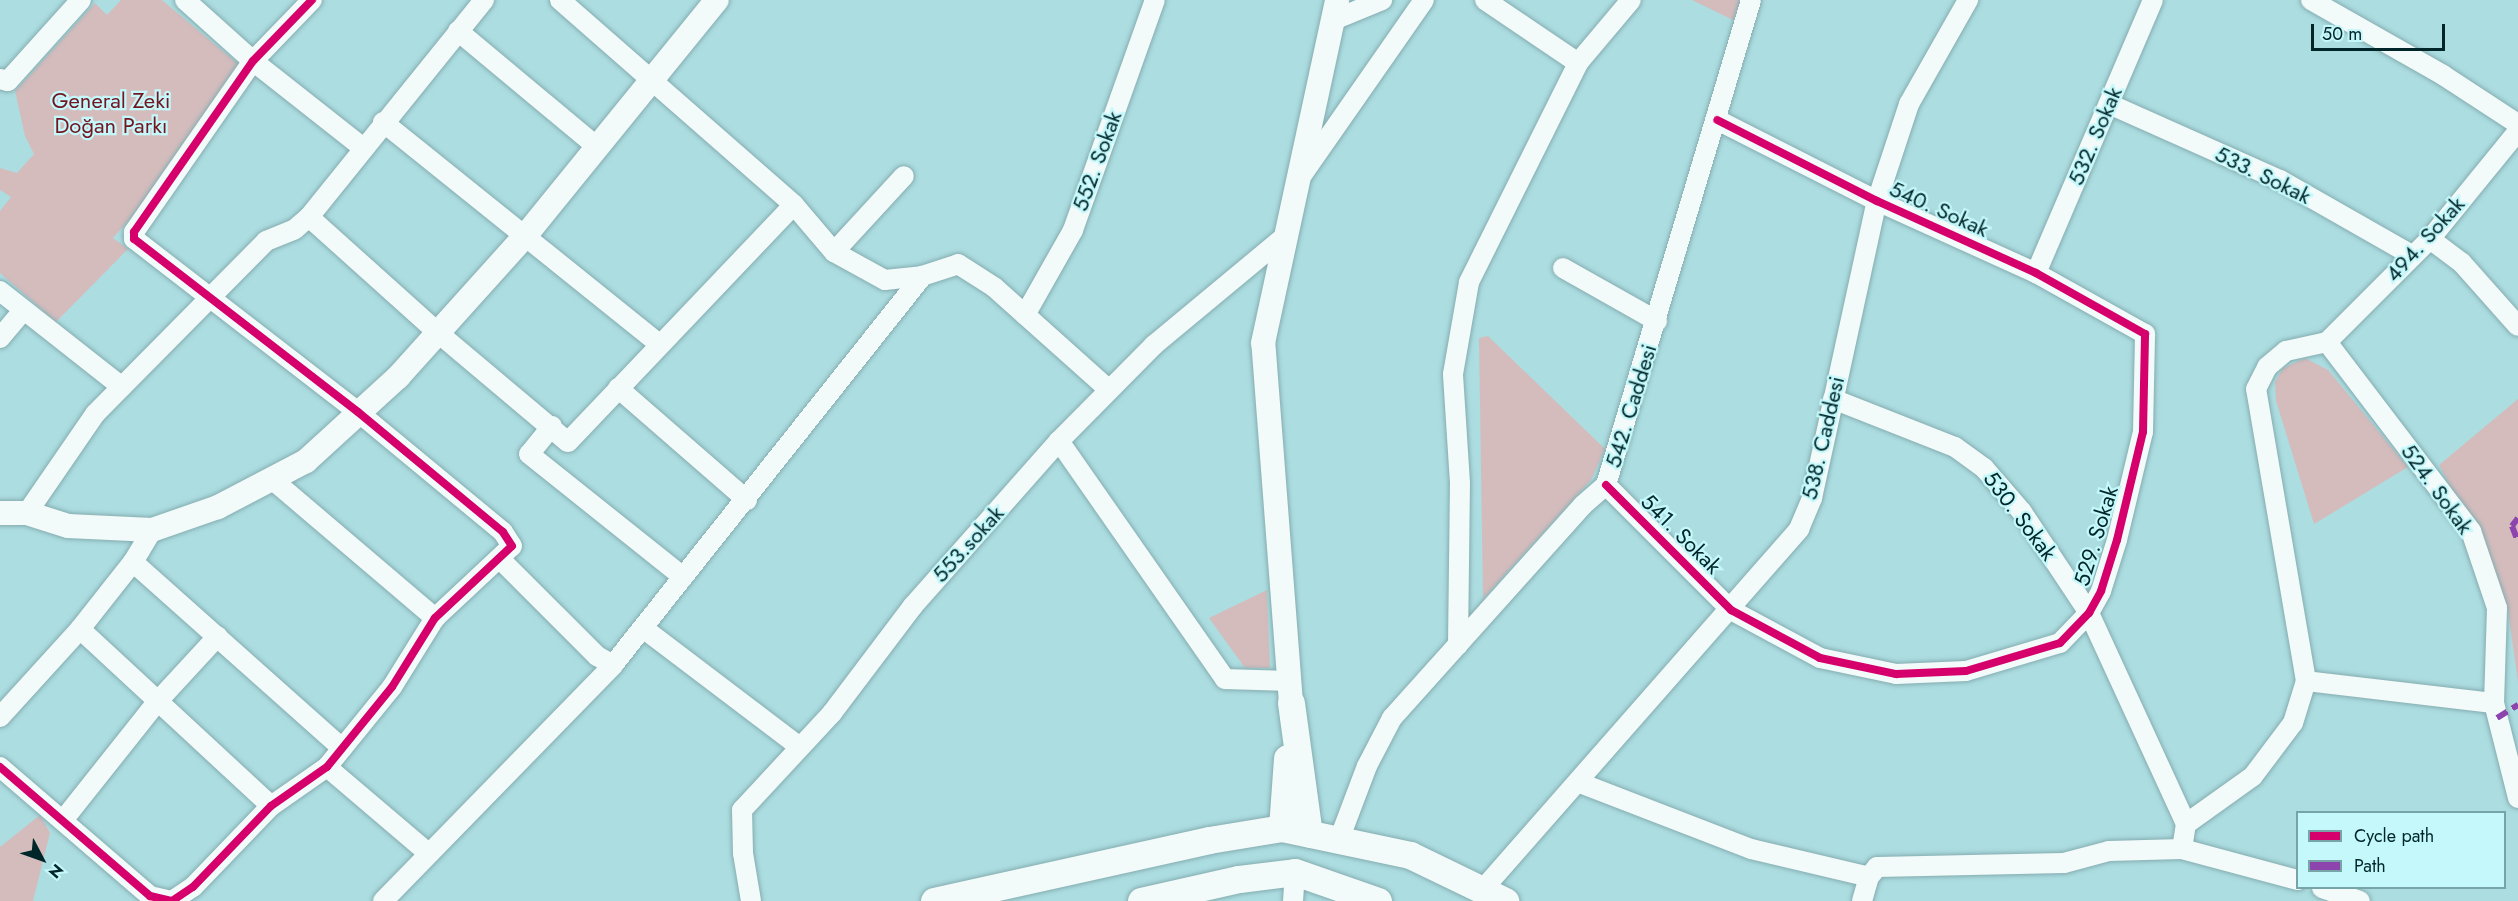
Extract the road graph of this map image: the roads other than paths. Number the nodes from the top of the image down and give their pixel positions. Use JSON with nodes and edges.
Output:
{"nodes":[{"id":1,"x":81,"y":0,"type":"edge"},
{"id":2,"x":185,"y":0,"type":"edge"},
{"id":3,"x":312,"y":0,"type":"edge"},
{"id":4,"x":484,"y":0,"type":"edge"},
{"id":5,"x":560,"y":0,"type":"edge"},
{"id":6,"x":717,"y":0,"type":"edge"},
{"id":7,"x":1155,"y":0,"type":"edge"},
{"id":8,"x":1382,"y":0,"type":"edge"},
{"id":9,"x":1424,"y":0,"type":"edge"},
{"id":10,"x":1485,"y":0,"type":"edge"},
{"id":11,"x":1631,"y":0,"type":"edge"},
{"id":12,"x":1750,"y":0,"type":"edge"},
{"id":13,"x":1968,"y":0,"type":"edge"},
{"id":14,"x":2153,"y":0,"type":"edge"},
{"id":15,"x":2311,"y":0,"type":"edge"},
{"id":16,"x":1337,"y":10,"type":"edge"},
{"id":17,"x":458,"y":31,"type":"junction"},
{"id":18,"x":253,"y":61,"type":"junction"},
{"id":19,"x":1578,"y":63,"type":"junction"},
{"id":20,"x":0,"y":79,"type":"edge"},
{"id":21,"x":652,"y":80,"type":"junction"},
{"id":22,"x":2109,"y":104,"type":"junction"},
{"id":23,"x":1717,"y":120,"type":"junction"},
{"id":24,"x":383,"y":122,"type":"junction"},
{"id":25,"x":2518,"y":124,"type":"edge"},
{"id":26,"x":2518,"y":131,"type":"edge"},
{"id":27,"x":597,"y":147,"type":"junction"},
{"id":28,"x":363,"y":148,"type":"junction"},
{"id":29,"x":904,"y":176,"type":"dead end"},
{"id":30,"x":1298,"y":181,"type":"junction"},
{"id":31,"x":1877,"y":201,"type":"junction"},
{"id":32,"x":794,"y":205,"type":"junction"},
{"id":33,"x":309,"y":217,"type":"junction"},
{"id":34,"x":525,"y":236,"type":"junction"},
{"id":35,"x":1284,"y":237,"type":"junction"},
{"id":36,"x":2430,"y":239,"type":"junction"},
{"id":37,"x":834,"y":252,"type":"junction"},
{"id":38,"x":2413,"y":256,"type":"junction"},
{"id":39,"x":1563,"y":268,"type":"dead end"},
{"id":40,"x":2036,"y":273,"type":"junction"},
{"id":41,"x":922,"y":276,"type":"junction"},
{"id":42,"x":0,"y":291,"type":"edge"},
{"id":43,"x":208,"y":299,"type":"junction"},
{"id":44,"x":22,"y":312,"type":"junction"},
{"id":45,"x":1025,"y":315,"type":"junction"},
{"id":46,"x":1657,"y":321,"type":"junction"},
{"id":47,"x":2518,"y":326,"type":"edge"},
{"id":48,"x":436,"y":331,"type":"junction"},
{"id":49,"x":2145,"y":334,"type":"joint"},
{"id":50,"x":0,"y":338,"type":"edge"},
{"id":51,"x":2327,"y":342,"type":"junction"},
{"id":52,"x":659,"y":344,"type":"junction"},
{"id":53,"x":122,"y":387,"type":"junction"},
{"id":54,"x":618,"y":388,"type":"junction"},
{"id":55,"x":1109,"y":390,"type":"junction"},
{"id":56,"x":1833,"y":399,"type":"junction"},
{"id":57,"x":358,"y":412,"type":"junction"},
{"id":58,"x":552,"y":426,"type":"junction"},
{"id":59,"x":1059,"y":441,"type":"junction"},
{"id":60,"x":273,"y":480,"type":"junction"},
{"id":61,"x":1606,"y":485,"type":"junction"},
{"id":62,"x":747,"y":500,"type":"junction"},
{"id":63,"x":0,"y":513,"type":"edge"},
{"id":64,"x":27,"y":513,"type":"junction"},
{"id":65,"x":152,"y":530,"type":"junction"},
{"id":66,"x":501,"y":560,"type":"junction"},
{"id":67,"x":133,"y":562,"type":"junction"},
{"id":68,"x":683,"y":577,"type":"junction"},
{"id":69,"x":1731,"y":609,"type":"junction"},
{"id":70,"x":2089,"y":614,"type":"junction"},
{"id":71,"x":435,"y":618,"type":"junction"},
{"id":72,"x":643,"y":628,"type":"junction"},
{"id":73,"x":80,"y":629,"type":"junction"},
{"id":74,"x":218,"y":636,"type":"junction"},
{"id":75,"x":1458,"y":645,"type":"junction"},
{"id":76,"x":613,"y":665,"type":"junction"},
{"id":77,"x":2306,"y":681,"type":"junction"},
{"id":78,"x":1290,"y":692,"type":"junction"},
{"id":79,"x":158,"y":701,"type":"junction"},
{"id":80,"x":2494,"y":703,"type":"junction"},
{"id":81,"x":0,"y":717,"type":"edge"},
{"id":82,"x":800,"y":747,"type":"junction"},
{"id":83,"x":342,"y":748,"type":"junction"},
{"id":84,"x":0,"y":767,"type":"edge"},
{"id":85,"x":327,"y":767,"type":"junction"},
{"id":86,"x":1580,"y":783,"type":"junction"},
{"id":87,"x":2518,"y":798,"type":"edge"},
{"id":88,"x":271,"y":806,"type":"junction"},
{"id":89,"x":64,"y":819,"type":"junction"},
{"id":90,"x":2186,"y":824,"type":"junction"},
{"id":91,"x":1282,"y":828,"type":"junction"},
{"id":92,"x":1309,"y":834,"type":"junction"},
{"id":93,"x":1339,"y":840,"type":"junction"},
{"id":94,"x":2181,"y":849,"type":"junction"},
{"id":95,"x":428,"y":852,"type":"junction"},
{"id":96,"x":1295,"y":872,"type":"junction"},
{"id":97,"x":1869,"y":877,"type":"junction"},
{"id":98,"x":2296,"y":879,"type":"edge"},
{"id":99,"x":2325,"y":889,"type":"edge"},
{"id":100,"x":1494,"y":894,"type":"edge"},
{"id":101,"x":383,"y":901,"type":"edge"},
{"id":102,"x":752,"y":901,"type":"edge"},
{"id":103,"x":934,"y":901,"type":"edge"},
{"id":104,"x":1141,"y":901,"type":"edge"},
{"id":105,"x":1293,"y":901,"type":"edge"},
{"id":106,"x":1378,"y":901,"type":"edge"},
{"id":107,"x":1862,"y":901,"type":"edge"},
{"id":108,"x":2360,"y":901,"type":"edge"}],
"edges":[{"from":1,"to":20,"type":"street"},
{"from":2,"to":18,"type":"street"},
{"from":3,"to":18,"type":"street"},
{"from":4,"to":17,"type":"street"},
{"from":5,"to":21,"type":"street"},
{"from":6,"to":21,"type":"street"},
{"from":7,"to":45,"type":"street","name":"552. Sokak"},
{"from":8,"to":16,"type":"street"},
{"from":9,"to":30,"type":"street"},
{"from":10,"to":19,"type":"street"},
{"from":11,"to":19,"type":"street"},
{"from":12,"to":23,"type":"street","name":"542. Caddesi"},
{"from":13,"to":31,"type":"street","name":"538. Caddesi"},
{"from":14,"to":22,"type":"street","name":"532. Sokak"},
{"from":15,"to":25,"type":"street"},
{"from":16,"to":30,"type":"street"},
{"from":17,"to":24,"type":"street"},
{"from":17,"to":27,"type":"street"},
{"from":18,"to":28,"type":"street"},
{"from":18,"to":43,"type":"street"},
{"from":19,"to":75,"type":"street"},
{"from":21,"to":27,"type":"street"},
{"from":21,"to":32,"type":"street"},
{"from":22,"to":38,"type":"street","name":"533. Sokak"},
{"from":22,"to":40,"type":"street","name":"532. Sokak"},
{"from":23,"to":31,"type":"street","name":"540. Sokak"},
{"from":23,"to":46,"type":"street","name":"542. Caddesi"},
{"from":24,"to":28,"type":"street"},
{"from":24,"to":34,"type":"street"},
{"from":26,"to":36,"type":"street","name":"494. Sokak"},
{"from":27,"to":34,"type":"street"},
{"from":28,"to":33,"type":"street"},
{"from":29,"to":37,"type":"street"},
{"from":30,"to":35,"type":"street"},
{"from":31,"to":40,"type":"street","name":"540. Sokak"},
{"from":31,"to":56,"type":"street","name":"538. Caddesi"},
{"from":32,"to":37,"type":"street"},
{"from":32,"to":52,"type":"street"},
{"from":33,"to":43,"type":"street"},
{"from":33,"to":48,"type":"street"},
{"from":34,"to":48,"type":"street"},
{"from":34,"to":52,"type":"street"},
{"from":35,"to":55,"type":"street","name":"553.sokak"},
{"from":35,"to":78,"type":"street"},
{"from":36,"to":38,"type":"street","name":"494. Sokak"},
{"from":36,"to":47,"type":"street"},
{"from":37,"to":41,"type":"street"},
{"from":38,"to":51,"type":"street","name":"494. Sokak"},
{"from":39,"to":46,"type":"street"},
{"from":40,"to":49,"type":"street","name":"540. Sokak"},
{"from":41,"to":45,"type":"street"},
{"from":41,"to":62,"type":"street"},
{"from":42,"to":44,"type":"street"},
{"from":43,"to":53,"type":"street"},
{"from":43,"to":57,"type":"street"},
{"from":44,"to":50,"type":"street"},
{"from":44,"to":53,"type":"street"},
{"from":45,"to":55,"type":"street"},
{"from":46,"to":61,"type":"street","name":"542. Caddesi"},
{"from":48,"to":57,"type":"street"},
{"from":48,"to":58,"type":"street"},
{"from":49,"to":70,"type":"street","name":"529. Sokak"},
{"from":51,"to":77,"type":"street"},
{"from":51,"to":80,"type":"street","name":"524. Sokak"},
{"from":52,"to":54,"type":"street"},
{"from":53,"to":64,"type":"street"},
{"from":54,"to":58,"type":"street"},
{"from":54,"to":62,"type":"street"},
{"from":55,"to":59,"type":"street","name":"553.sokak"},
{"from":56,"to":69,"type":"street","name":"538. Caddesi"},
{"from":56,"to":70,"type":"street","name":"530. Sokak"},
{"from":57,"to":60,"type":"street"},
{"from":57,"to":66,"type":"street"},
{"from":58,"to":68,"type":"street"},
{"from":59,"to":78,"type":"street"},
{"from":59,"to":82,"type":"street","name":"553.sokak"},
{"from":60,"to":65,"type":"street"},
{"from":60,"to":71,"type":"street"},
{"from":61,"to":69,"type":"street","name":"541. Sokak"},
{"from":61,"to":75,"type":"street","name":"542. Caddesi"},
{"from":62,"to":68,"type":"street"},
{"from":63,"to":64,"type":"street"},
{"from":64,"to":65,"type":"street"},
{"from":65,"to":67,"type":"street"},
{"from":66,"to":71,"type":"street"},
{"from":66,"to":76,"type":"street"},
{"from":67,"to":73,"type":"street"},
{"from":67,"to":74,"type":"street"},
{"from":68,"to":72,"type":"street"},
{"from":69,"to":70,"type":"street","name":"529. Sokak"},
{"from":69,"to":86,"type":"street","name":"538. Caddesi"},
{"from":70,"to":90,"type":"street","name":"530. Sokak"},
{"from":71,"to":83,"type":"street"},
{"from":72,"to":76,"type":"street"},
{"from":72,"to":82,"type":"street"},
{"from":73,"to":79,"type":"street"},
{"from":73,"to":81,"type":"street"},
{"from":74,"to":79,"type":"street"},
{"from":74,"to":83,"type":"street"},
{"from":75,"to":93,"type":"street","name":"542. Caddesi"},
{"from":76,"to":95,"type":"street"},
{"from":77,"to":80,"type":"street"},
{"from":77,"to":90,"type":"street"},
{"from":78,"to":91,"type":"main road"},
{"from":78,"to":92,"type":"main road"},
{"from":79,"to":88,"type":"street"},
{"from":79,"to":89,"type":"street"},
{"from":80,"to":87,"type":"street","name":"524. Sokak"},
{"from":82,"to":102,"type":"street","name":"553.sokak"},
{"from":83,"to":85,"type":"street"},
{"from":84,"to":89,"type":"street"},
{"from":85,"to":88,"type":"street"},
{"from":85,"to":95,"type":"street"},
{"from":86,"to":97,"type":"street"},
{"from":86,"to":100,"type":"street","name":"538. Caddesi"},
{"from":88,"to":89,"type":"street"},
{"from":90,"to":94,"type":"street"},
{"from":91,"to":92,"type":"main road"},
{"from":91,"to":103,"type":"main road"},
{"from":92,"to":93,"type":"main road"},
{"from":93,"to":100,"type":"main road"},
{"from":94,"to":97,"type":"street"},
{"from":94,"to":98,"type":"street"},
{"from":95,"to":101,"type":"street"},
{"from":96,"to":104,"type":"main road"},
{"from":96,"to":105,"type":"street"},
{"from":96,"to":106,"type":"main road"},
{"from":97,"to":107,"type":"street"},
{"from":99,"to":108,"type":"street"}]}
